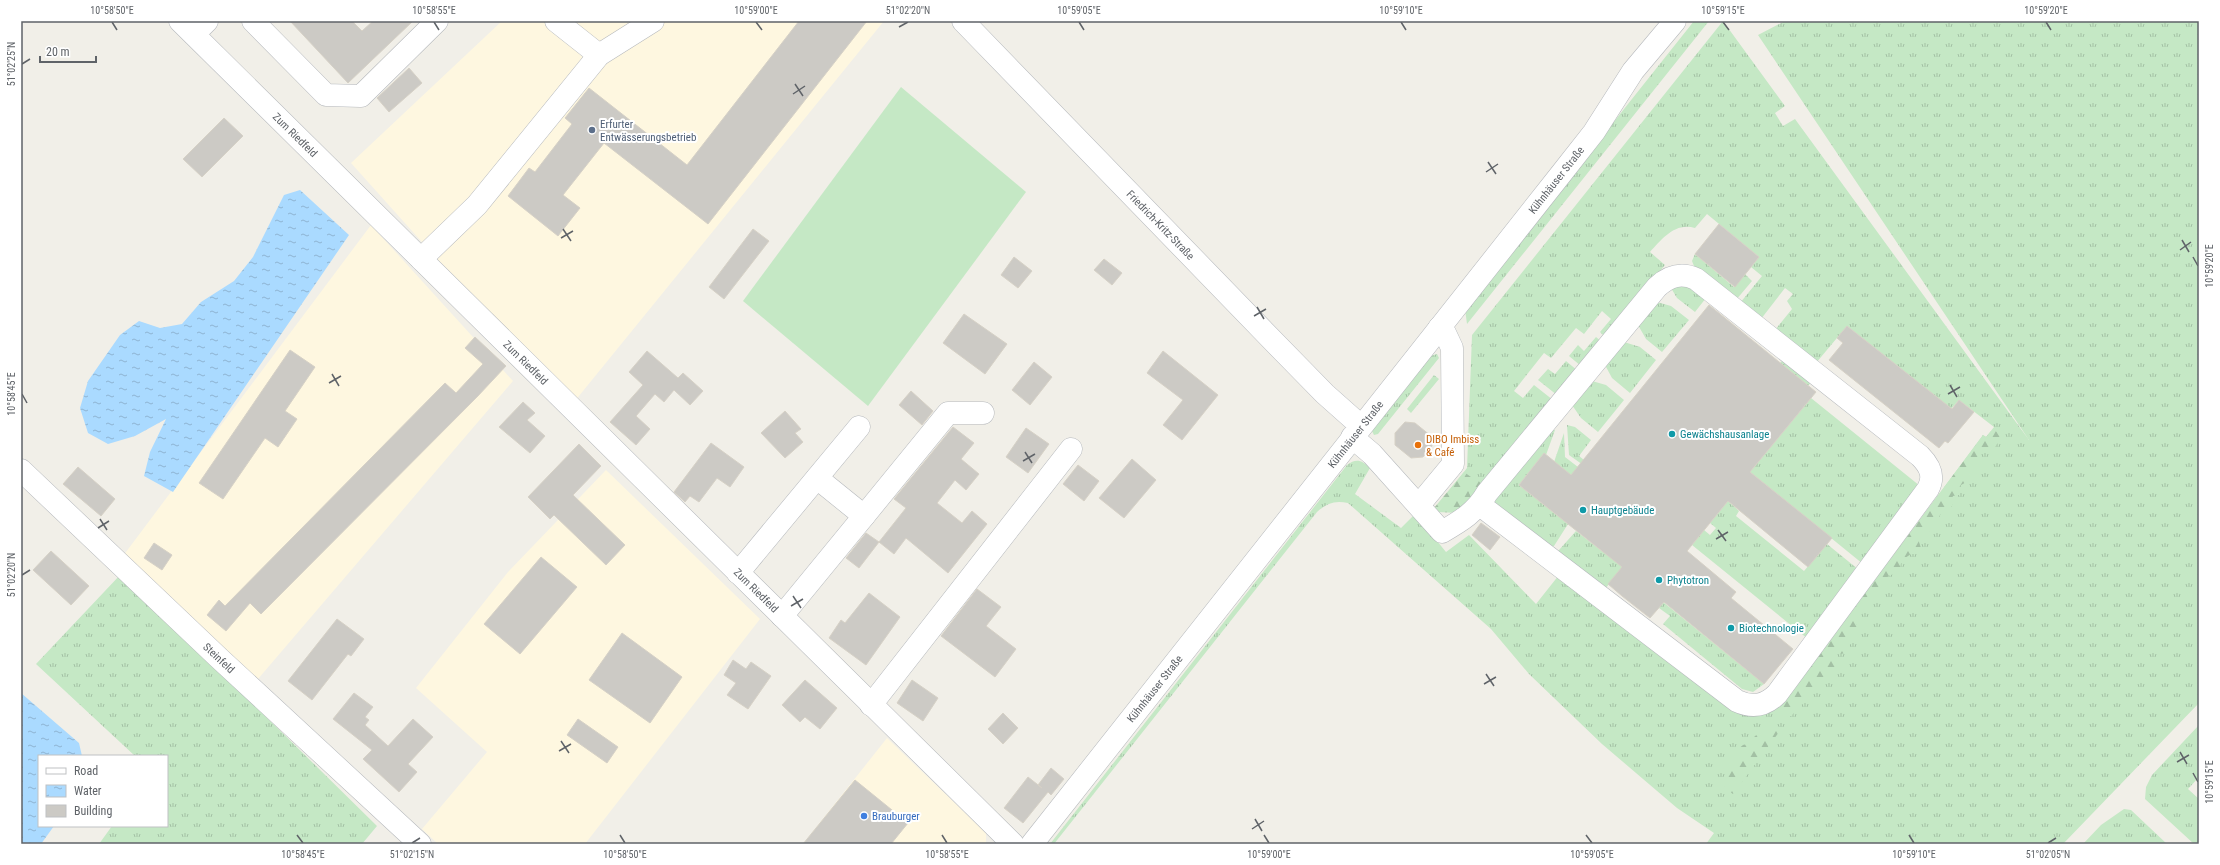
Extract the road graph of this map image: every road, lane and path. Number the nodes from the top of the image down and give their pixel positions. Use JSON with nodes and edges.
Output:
{"nodes":[{"id":1,"x":253,"y":21,"type":"edge"},
{"id":2,"x":437,"y":21,"type":"edge"},
{"id":3,"x":556,"y":21,"type":"edge"},
{"id":4,"x":653,"y":21,"type":"edge"},
{"id":5,"x":963,"y":21,"type":"edge"},
{"id":6,"x":1675,"y":21,"type":"edge"},
{"id":7,"x":197,"y":36,"type":"edge"},
{"id":8,"x":599,"y":55,"type":"junction"},
{"id":9,"x":421,"y":259,"type":"junction"},
{"id":10,"x":1439,"y":328,"type":"junction"},
{"id":11,"x":983,"y":413,"type":"dead end"},
{"id":12,"x":859,"y":427,"type":"dead end"},
{"id":13,"x":1357,"y":431,"type":"junction"},
{"id":14,"x":1071,"y":449,"type":"dead end"},
{"id":15,"x":21,"y":470,"type":"edge"},
{"id":16,"x":817,"y":478,"type":"junction"},
{"id":17,"x":1419,"y":505,"type":"junction"},
{"id":18,"x":1480,"y":505,"type":"junction"},
{"id":19,"x":864,"y":516,"type":"junction"},
{"id":20,"x":738,"y":574,"type":"junction"},
{"id":21,"x":782,"y":616,"type":"junction"},
{"id":22,"x":871,"y":705,"type":"junction"},
{"id":23,"x":420,"y":844,"type":"edge"},
{"id":24,"x":1013,"y":844,"type":"edge"},
{"id":25,"x":1032,"y":844,"type":"edge"}],
"edges":[{"from":1,"to":2,"type":"street"},
{"from":3,"to":8,"type":"street"},
{"from":4,"to":8,"type":"street"},
{"from":5,"to":13,"type":"street","name":"Friedrich-Kritz-Straße"},
{"from":6,"to":10,"type":"street","name":"Kühnhäuser Straße"},
{"from":7,"to":9,"type":"street","name":"Zum Riedfeld"},
{"from":8,"to":9,"type":"street"},
{"from":9,"to":20,"type":"street","name":"Zum Riedfeld"},
{"from":10,"to":13,"type":"street","name":"Kühnhäuser Straße"},
{"from":10,"to":17,"type":"street"},
{"from":11,"to":19,"type":"street"},
{"from":12,"to":16,"type":"street"},
{"from":13,"to":17,"type":"street","name":"Friedrich-Kritz-Straße"},
{"from":13,"to":25,"type":"street","name":"Kühnhäuser Straße"},
{"from":14,"to":22,"type":"street"},
{"from":15,"to":23,"type":"street","name":"Steinfeld"},
{"from":16,"to":19,"type":"street"},
{"from":16,"to":20,"type":"street"},
{"from":17,"to":18,"type":"street","name":"Friedrich-Kritz-Straße"},
{"from":18,"to":18,"type":"street"},
{"from":19,"to":21,"type":"street"},
{"from":20,"to":21,"type":"street","name":"Zum Riedfeld"},
{"from":21,"to":22,"type":"street","name":"Zum Riedfeld"},
{"from":22,"to":24,"type":"street","name":"Zum Riedfeld"}]}
